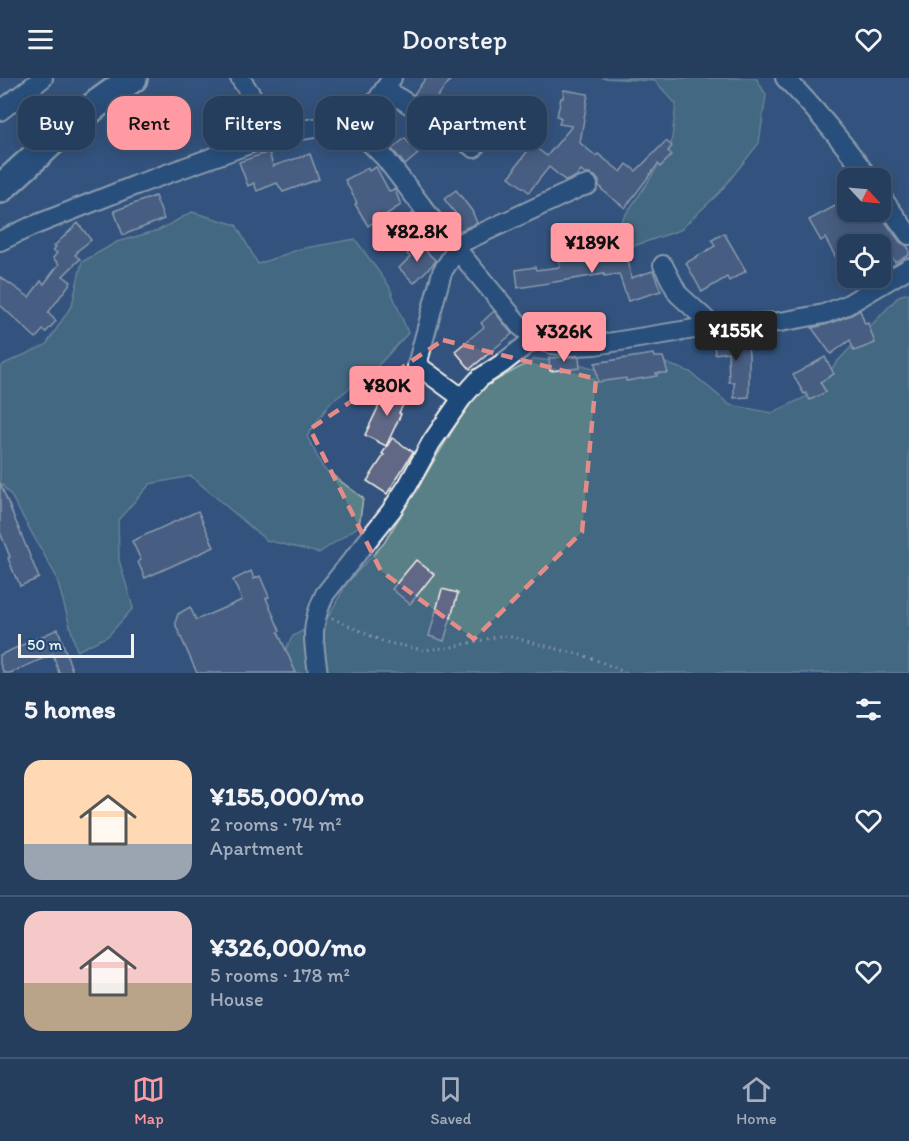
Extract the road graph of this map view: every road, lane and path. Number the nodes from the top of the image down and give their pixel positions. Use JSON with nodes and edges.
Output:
{"nodes":[{"id":1,"x":43,"y":78,"type":"edge"},
{"id":2,"x":133,"y":78,"type":"edge"},
{"id":3,"x":240,"y":78,"type":"edge"},
{"id":4,"x":785,"y":78,"type":"edge"},
{"id":5,"x":389,"y":83,"type":"edge"},
{"id":6,"x":252,"y":96,"type":"edge"},
{"id":7,"x":380,"y":96,"type":"edge"},
{"id":8,"x":407,"y":97,"type":"edge"},
{"id":9,"x":0,"y":111,"type":"edge"},
{"id":10,"x":234,"y":150,"type":"edge"},
{"id":11,"x":377,"y":150,"type":"edge"},
{"id":12,"x":862,"y":168,"type":"edge"},
{"id":13,"x":588,"y":185,"type":"dead end"},
{"id":14,"x":0,"y":189,"type":"edge"},
{"id":15,"x":891,"y":210,"type":"edge"},
{"id":16,"x":909,"y":235,"type":"edge"},
{"id":17,"x":0,"y":241,"type":"edge"},
{"id":18,"x":455,"y":248,"type":"junction"},
{"id":19,"x":663,"y":265,"type":"dead end"},
{"id":20,"x":909,"y":268,"type":"edge"},
{"id":21,"x":713,"y":326,"type":"junction"},
{"id":22,"x":535,"y":338,"type":"junction"},
{"id":23,"x":462,"y":398,"type":"junction"},
{"id":24,"x":317,"y":610,"type":"junction"},
{"id":25,"x":318,"y":673,"type":"edge"},
{"id":26,"x":625,"y":673,"type":"edge"}],
"edges":[{"from":1,"to":9,"type":"street"},
{"from":2,"to":14,"type":"highway"},
{"from":3,"to":6,"type":"street"},
{"from":4,"to":12,"type":"street"},
{"from":5,"to":7,"type":"street"},
{"from":5,"to":8,"type":"street"},
{"from":10,"to":17,"type":"street"},
{"from":11,"to":18,"type":"street"},
{"from":13,"to":18,"type":"street"},
{"from":15,"to":16,"type":"street"},
{"from":18,"to":22,"type":"street"},
{"from":18,"to":23,"type":"street"},
{"from":19,"to":21,"type":"street"},
{"from":20,"to":21,"type":"street"},
{"from":21,"to":22,"type":"street"},
{"from":22,"to":23,"type":"street"},
{"from":23,"to":24,"type":"street"},
{"from":24,"to":25,"type":"street"},
{"from":24,"to":26,"type":"path"}]}
